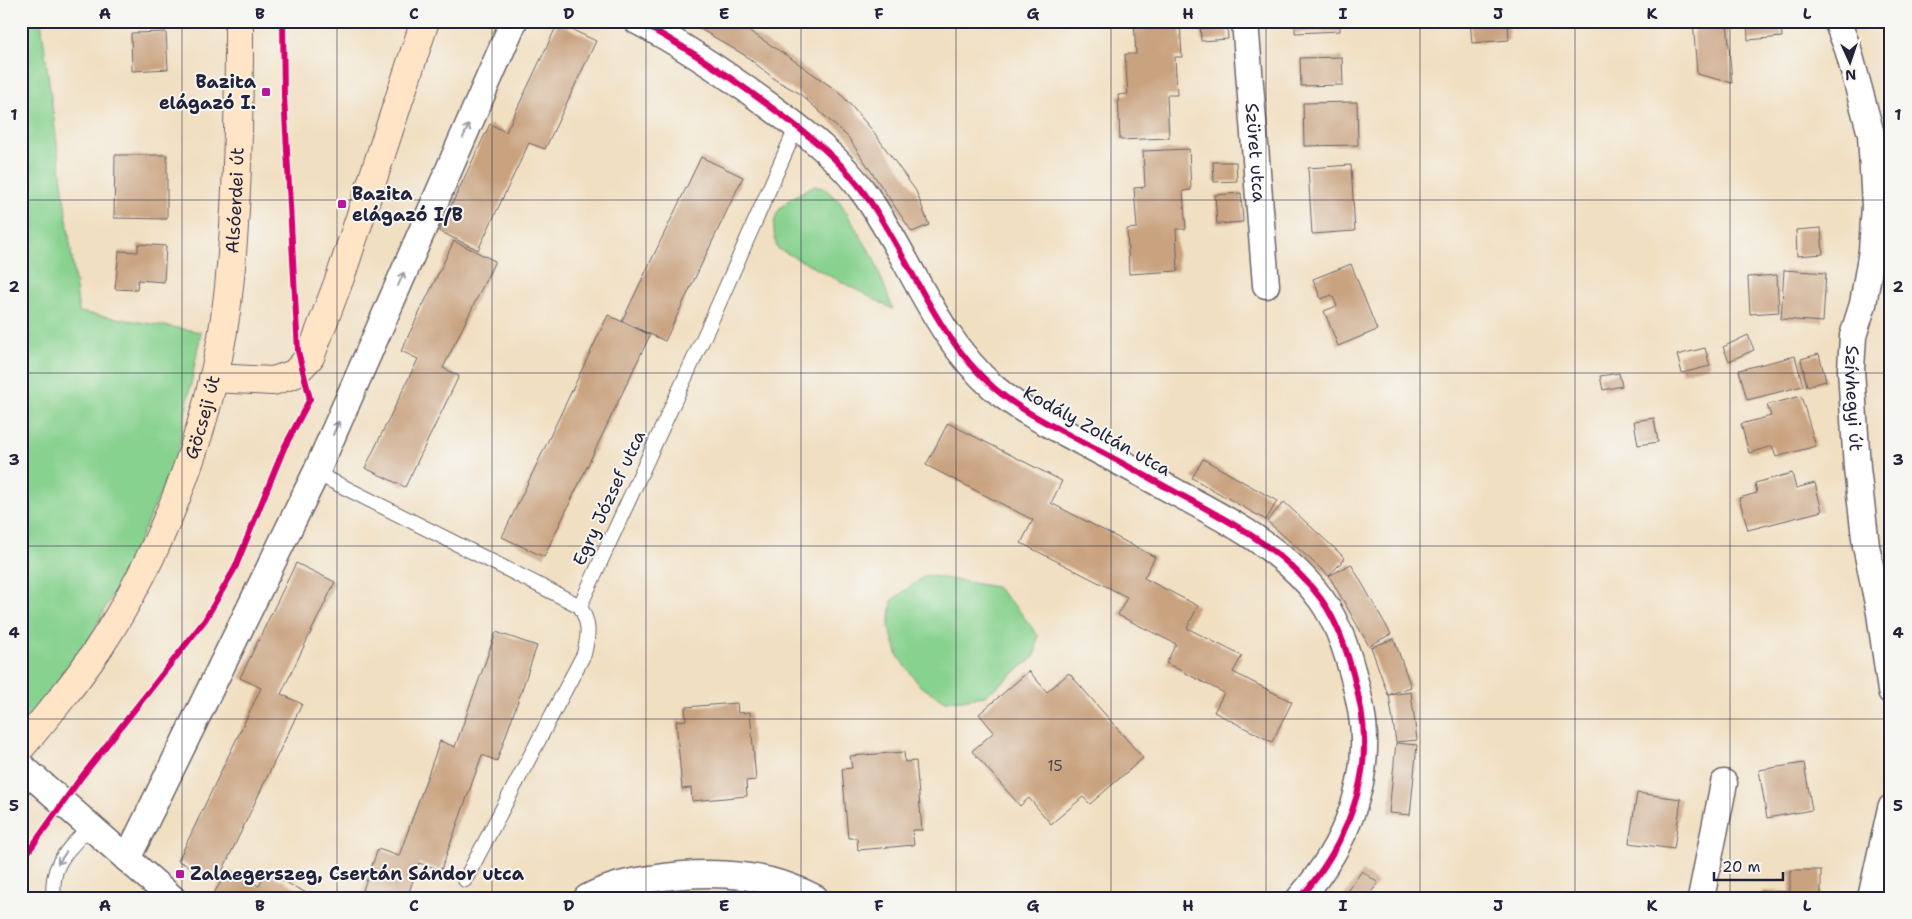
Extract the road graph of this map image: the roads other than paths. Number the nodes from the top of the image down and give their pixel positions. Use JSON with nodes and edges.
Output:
{"nodes":[{"id":1,"x":239,"y":21,"type":"edge"},
{"id":2,"x":425,"y":21,"type":"edge"},
{"id":3,"x":514,"y":21,"type":"edge"},
{"id":4,"x":637,"y":21,"type":"edge"},
{"id":5,"x":1246,"y":21,"type":"edge"},
{"id":6,"x":1837,"y":21,"type":"edge"},
{"id":7,"x":797,"y":126,"type":"junction"},
{"id":8,"x":1266,"y":285,"type":"dead end"},
{"id":9,"x":213,"y":378,"type":"junction"},
{"id":10,"x":316,"y":473,"type":"junction"},
{"id":11,"x":580,"y":606,"type":"junction"},
{"id":12,"x":1891,"y":691,"type":"edge"},
{"id":13,"x":21,"y":747,"type":"edge"},
{"id":14,"x":21,"y":766,"type":"edge"},
{"id":15,"x":1724,"y":783,"type":"dead end"},
{"id":16,"x":1891,"y":808,"type":"edge"},
{"id":17,"x":90,"y":826,"type":"junction"},
{"id":18,"x":127,"y":859,"type":"junction"},
{"id":19,"x":465,"y":880,"type":"dead end"},
{"id":20,"x":54,"y":898,"type":"edge"},
{"id":21,"x":172,"y":898,"type":"edge"},
{"id":22,"x":587,"y":898,"type":"edge"},
{"id":23,"x":815,"y":898,"type":"edge"},
{"id":24,"x":1300,"y":898,"type":"edge"},
{"id":25,"x":1701,"y":898,"type":"edge"},
{"id":26,"x":1871,"y":898,"type":"edge"}],
"edges":[{"from":1,"to":9,"type":"main road","name":"Alsóerdei út"},
{"from":2,"to":9,"type":"main road","name":"Göcseji út"},
{"from":10,"to":3,"type":"street","one_way":true},
{"from":4,"to":7,"type":"street","name":"Kodály Zoltán utca"},
{"from":5,"to":8,"type":"street","name":"Szüret utca"},
{"from":6,"to":12,"type":"street","name":"Szívhegyi út"},
{"from":7,"to":11,"type":"lane","name":"Egry József utca"},
{"from":7,"to":24,"type":"street","name":"Kodály Zoltán utca"},
{"from":9,"to":13,"type":"main road","name":"Göcseji út"},
{"from":10,"to":11,"type":"lane"},
{"from":10,"to":18,"type":"street"},
{"from":11,"to":19,"type":"lane"},
{"from":14,"to":17,"type":"street"},
{"from":15,"to":25,"type":"street"},
{"from":16,"to":26,"type":"street"},
{"from":17,"to":18,"type":"street"},
{"from":17,"to":20,"type":"lane","one_way":true},
{"from":18,"to":21,"type":"street"},
{"from":22,"to":23,"type":"street"}]}
